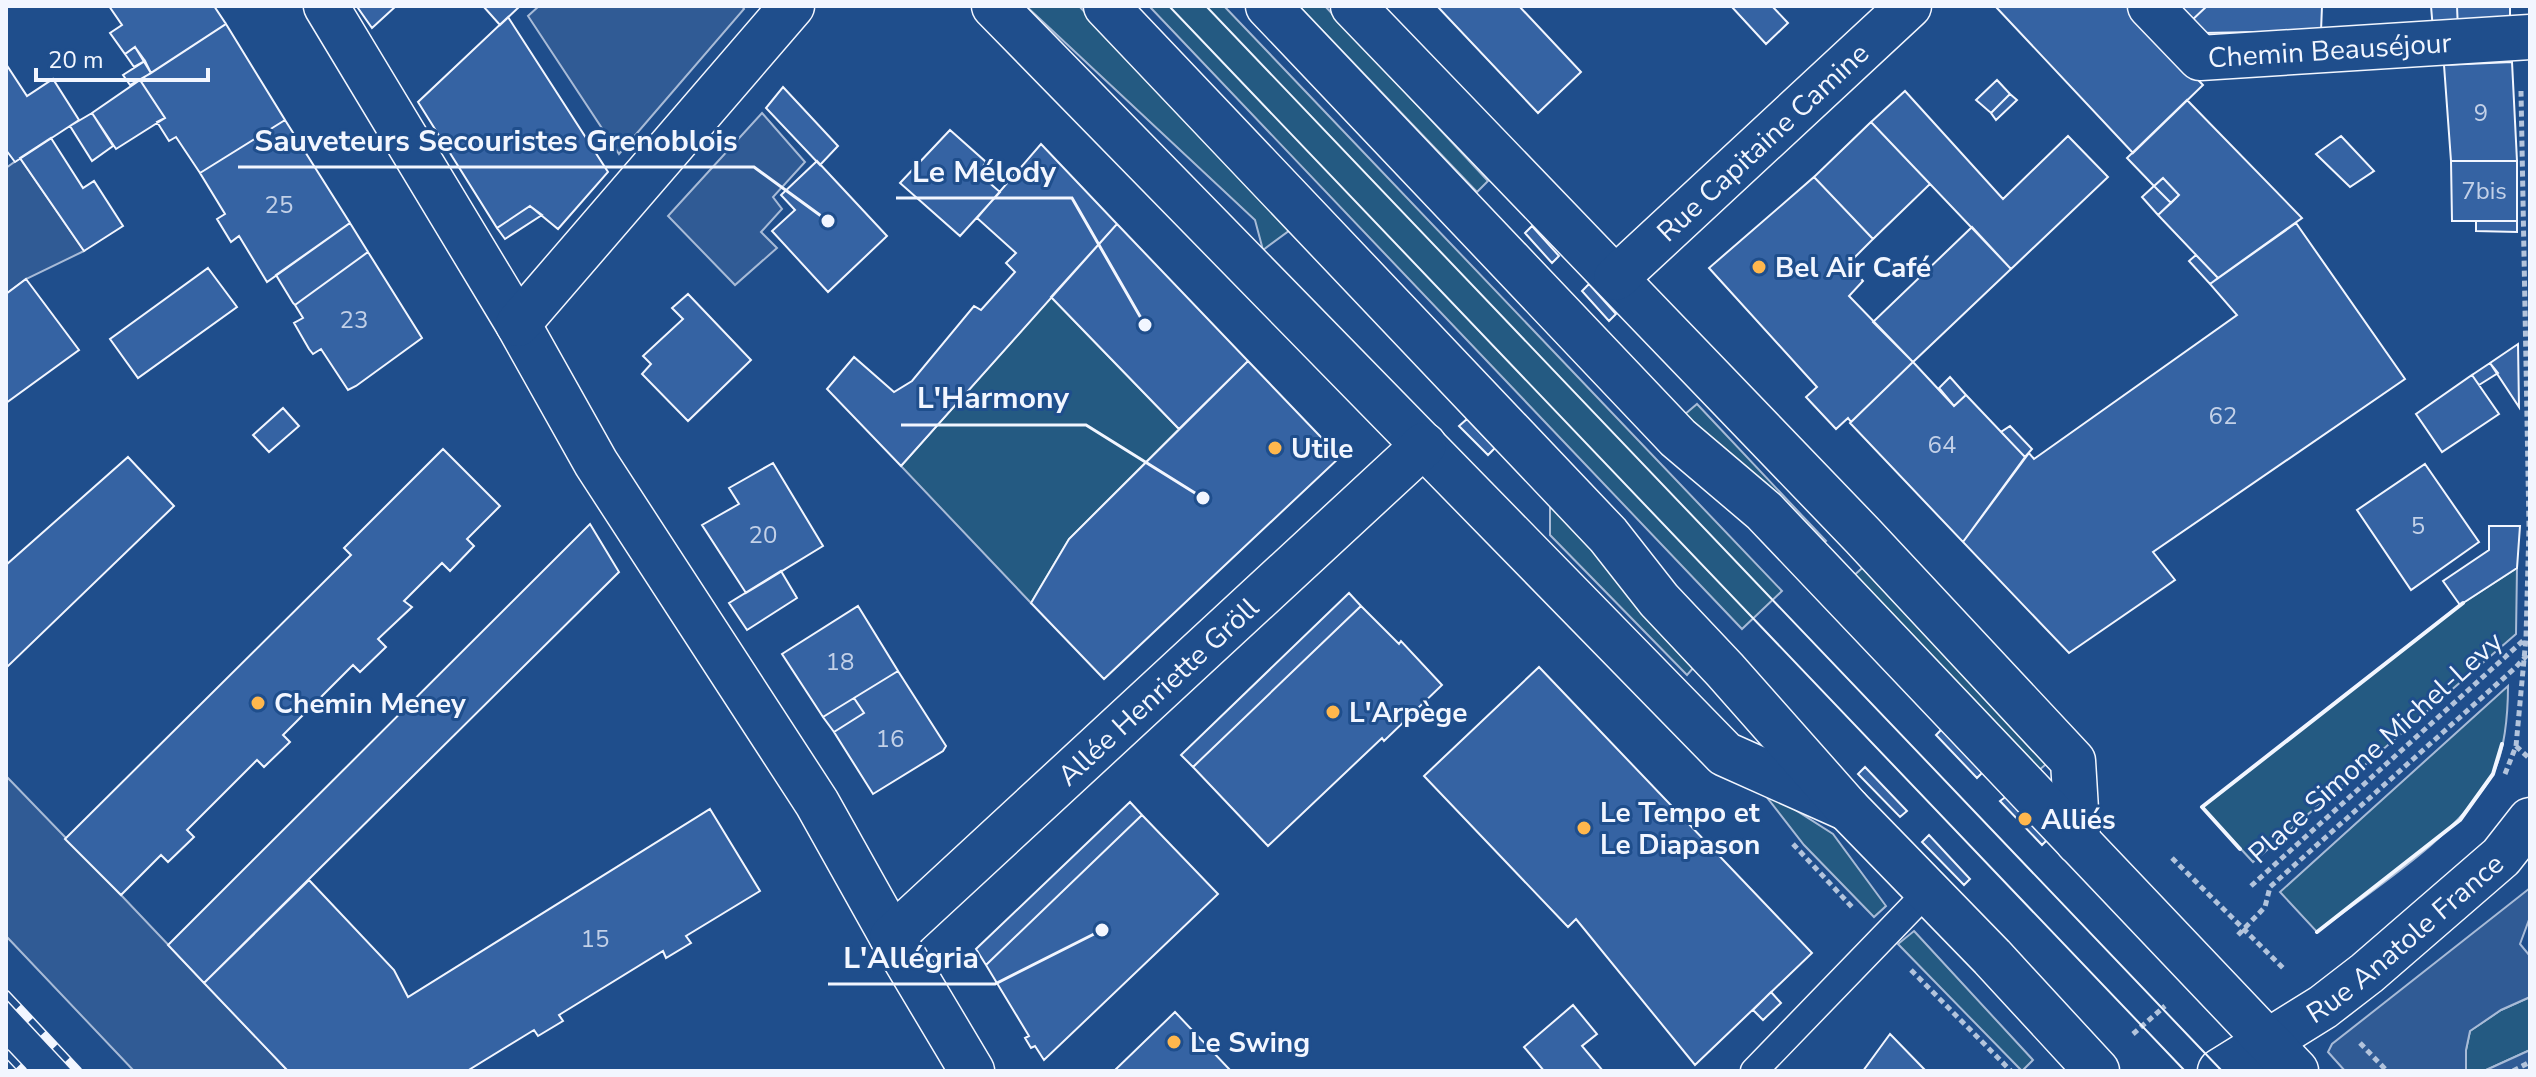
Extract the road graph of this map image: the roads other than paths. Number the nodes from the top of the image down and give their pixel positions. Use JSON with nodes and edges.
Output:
{"nodes":[{"id":1,"x":326,"y":6,"type":"edge"},
{"id":2,"x":792,"y":6,"type":"edge"},
{"id":3,"x":994,"y":6,"type":"edge"},
{"id":4,"x":1106,"y":6,"type":"edge"},
{"id":5,"x":1268,"y":6,"type":"edge"},
{"id":6,"x":1353,"y":6,"type":"edge"},
{"id":7,"x":1909,"y":6,"type":"edge"},
{"id":8,"x":2150,"y":6,"type":"edge"},
{"id":9,"x":2525,"y":38,"type":"edge"},
{"id":10,"x":1616,"y":278,"type":"junction"},
{"id":11,"x":518,"y":324,"type":"junction"},
{"id":12,"x":1424,"y":445,"type":"junction"},
{"id":13,"x":1848,"y":809,"type":"junction"},
{"id":14,"x":2530,"y":820,"type":"edge"},
{"id":15,"x":2078,"y":842,"type":"junction"},
{"id":16,"x":1928,"y":891,"type":"junction"},
{"id":17,"x":892,"y":937,"type":"junction"},
{"id":18,"x":2282,"y":1056,"type":"edge"},
{"id":19,"x":972,"y":1071,"type":"edge"},
{"id":20,"x":1754,"y":1071,"type":"edge"},
{"id":21,"x":2097,"y":1071,"type":"edge"},
{"id":22,"x":2220,"y":1071,"type":"edge"}],
"edges":[{"from":1,"to":11,"type":"street"},
{"from":2,"to":11,"type":"street"},
{"from":3,"to":12,"type":"street"},
{"from":4,"to":13,"type":"street"},
{"from":5,"to":15,"type":"street"},
{"from":6,"to":10,"type":"street"},
{"from":7,"to":10,"type":"street","name":"Rue Capitaine Camine"},
{"from":8,"to":9,"type":"street","name":"Chemin Beauséjour"},
{"from":10,"to":15,"type":"street"},
{"from":11,"to":17,"type":"street"},
{"from":12,"to":13,"type":"street"},
{"from":12,"to":17,"type":"street","name":"Allée Henriette Gröll"},
{"from":13,"to":16,"type":"street"},
{"from":14,"to":18,"type":"street","name":"Rue Anatole France"},
{"from":15,"to":18,"type":"street"},
{"from":16,"to":20,"type":"lane"},
{"from":16,"to":21,"type":"street"},
{"from":17,"to":19,"type":"street"},
{"from":18,"to":22,"type":"street","name":"Rue Anatole France"}]}
